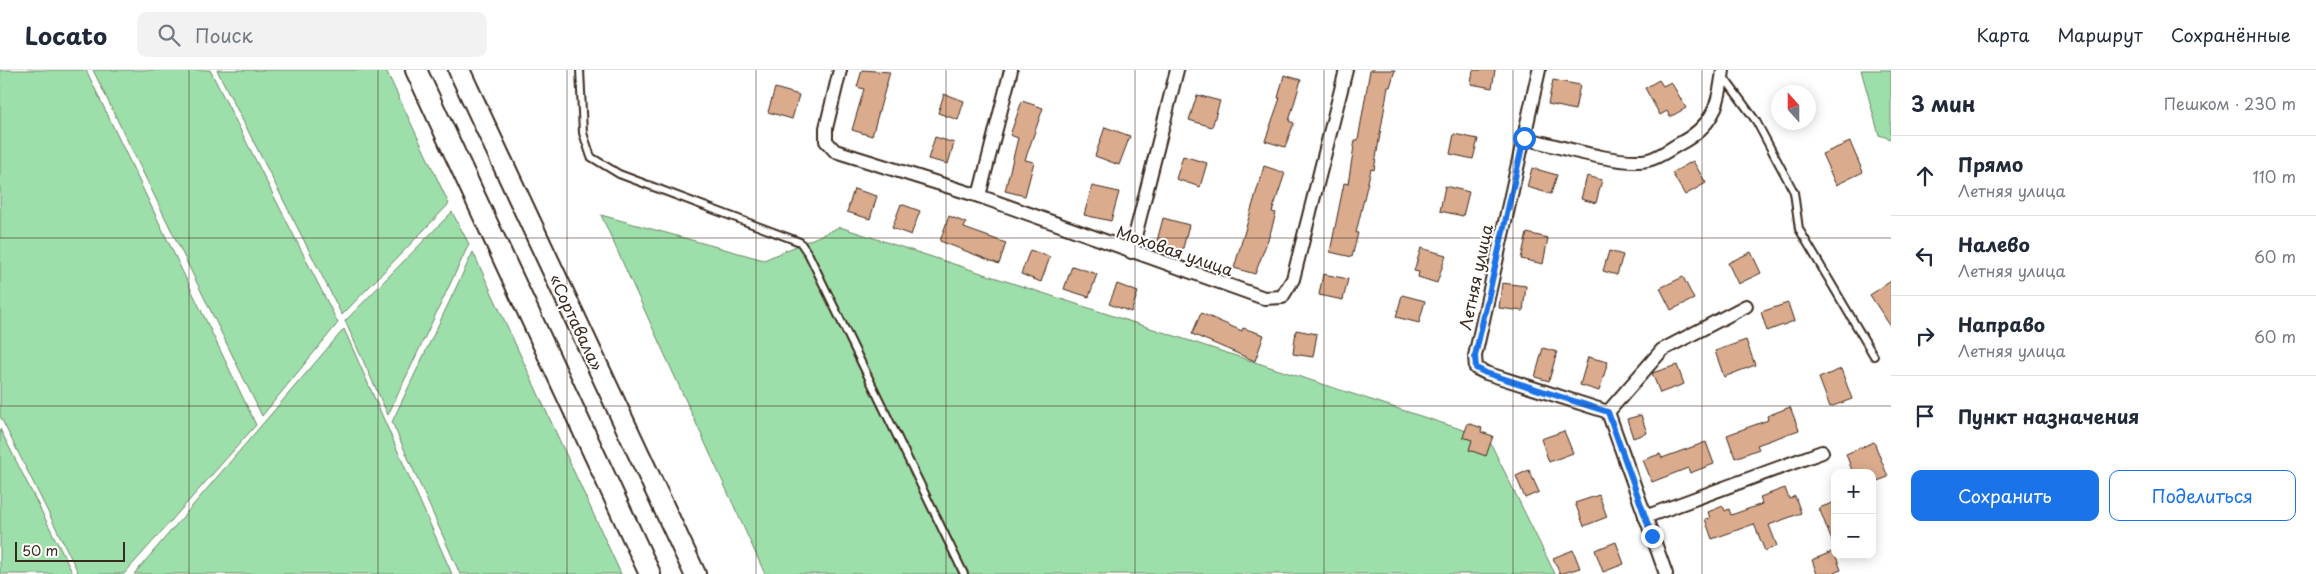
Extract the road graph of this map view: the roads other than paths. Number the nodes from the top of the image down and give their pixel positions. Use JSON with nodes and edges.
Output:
{"nodes":[{"id":1,"x":416,"y":70,"type":"edge"},
{"id":2,"x":459,"y":70,"type":"edge"},
{"id":3,"x":580,"y":70,"type":"edge"},
{"id":4,"x":840,"y":70,"type":"edge"},
{"id":5,"x":1010,"y":70,"type":"edge"},
{"id":6,"x":1177,"y":70,"type":"edge"},
{"id":7,"x":1346,"y":70,"type":"edge"},
{"id":8,"x":1538,"y":70,"type":"edge"},
{"id":9,"x":1723,"y":73,"type":"edge"},
{"id":10,"x":1524,"y":138,"type":"junction"},
{"id":11,"x":979,"y":196,"type":"junction"},
{"id":12,"x":1131,"y":252,"type":"junction"},
{"id":13,"x":1746,"y":306,"type":"dead end"},
{"id":14,"x":1874,"y":356,"type":"dead end"},
{"id":15,"x":1608,"y":412,"type":"junction"},
{"id":16,"x":1822,"y":452,"type":"dead end"},
{"id":17,"x":1645,"y":517,"type":"junction"},
{"id":18,"x":650,"y":574,"type":"edge"},
{"id":19,"x":695,"y":574,"type":"edge"},
{"id":20,"x":964,"y":574,"type":"edge"},
{"id":21,"x":1666,"y":574,"type":"edge"}],
"edges":[{"from":1,"to":18,"type":"highway"},
{"from":2,"to":19,"type":"highway","name":"«Сортавала»"},
{"from":3,"to":20,"type":"lane"},
{"from":4,"to":11,"type":"street","name":"Моховая улица"},
{"from":5,"to":11,"type":"street"},
{"from":6,"to":12,"type":"street"},
{"from":7,"to":12,"type":"street","name":"Моховая улица"},
{"from":8,"to":10,"type":"street"},
{"from":9,"to":10,"type":"street"},
{"from":9,"to":14,"type":"lane"},
{"from":10,"to":15,"type":"street","name":"Летняя улица"},
{"from":11,"to":12,"type":"street","name":"Моховая улица"},
{"from":13,"to":15,"type":"street"},
{"from":15,"to":17,"type":"street"},
{"from":16,"to":17,"type":"street"},
{"from":17,"to":21,"type":"street"}]}
